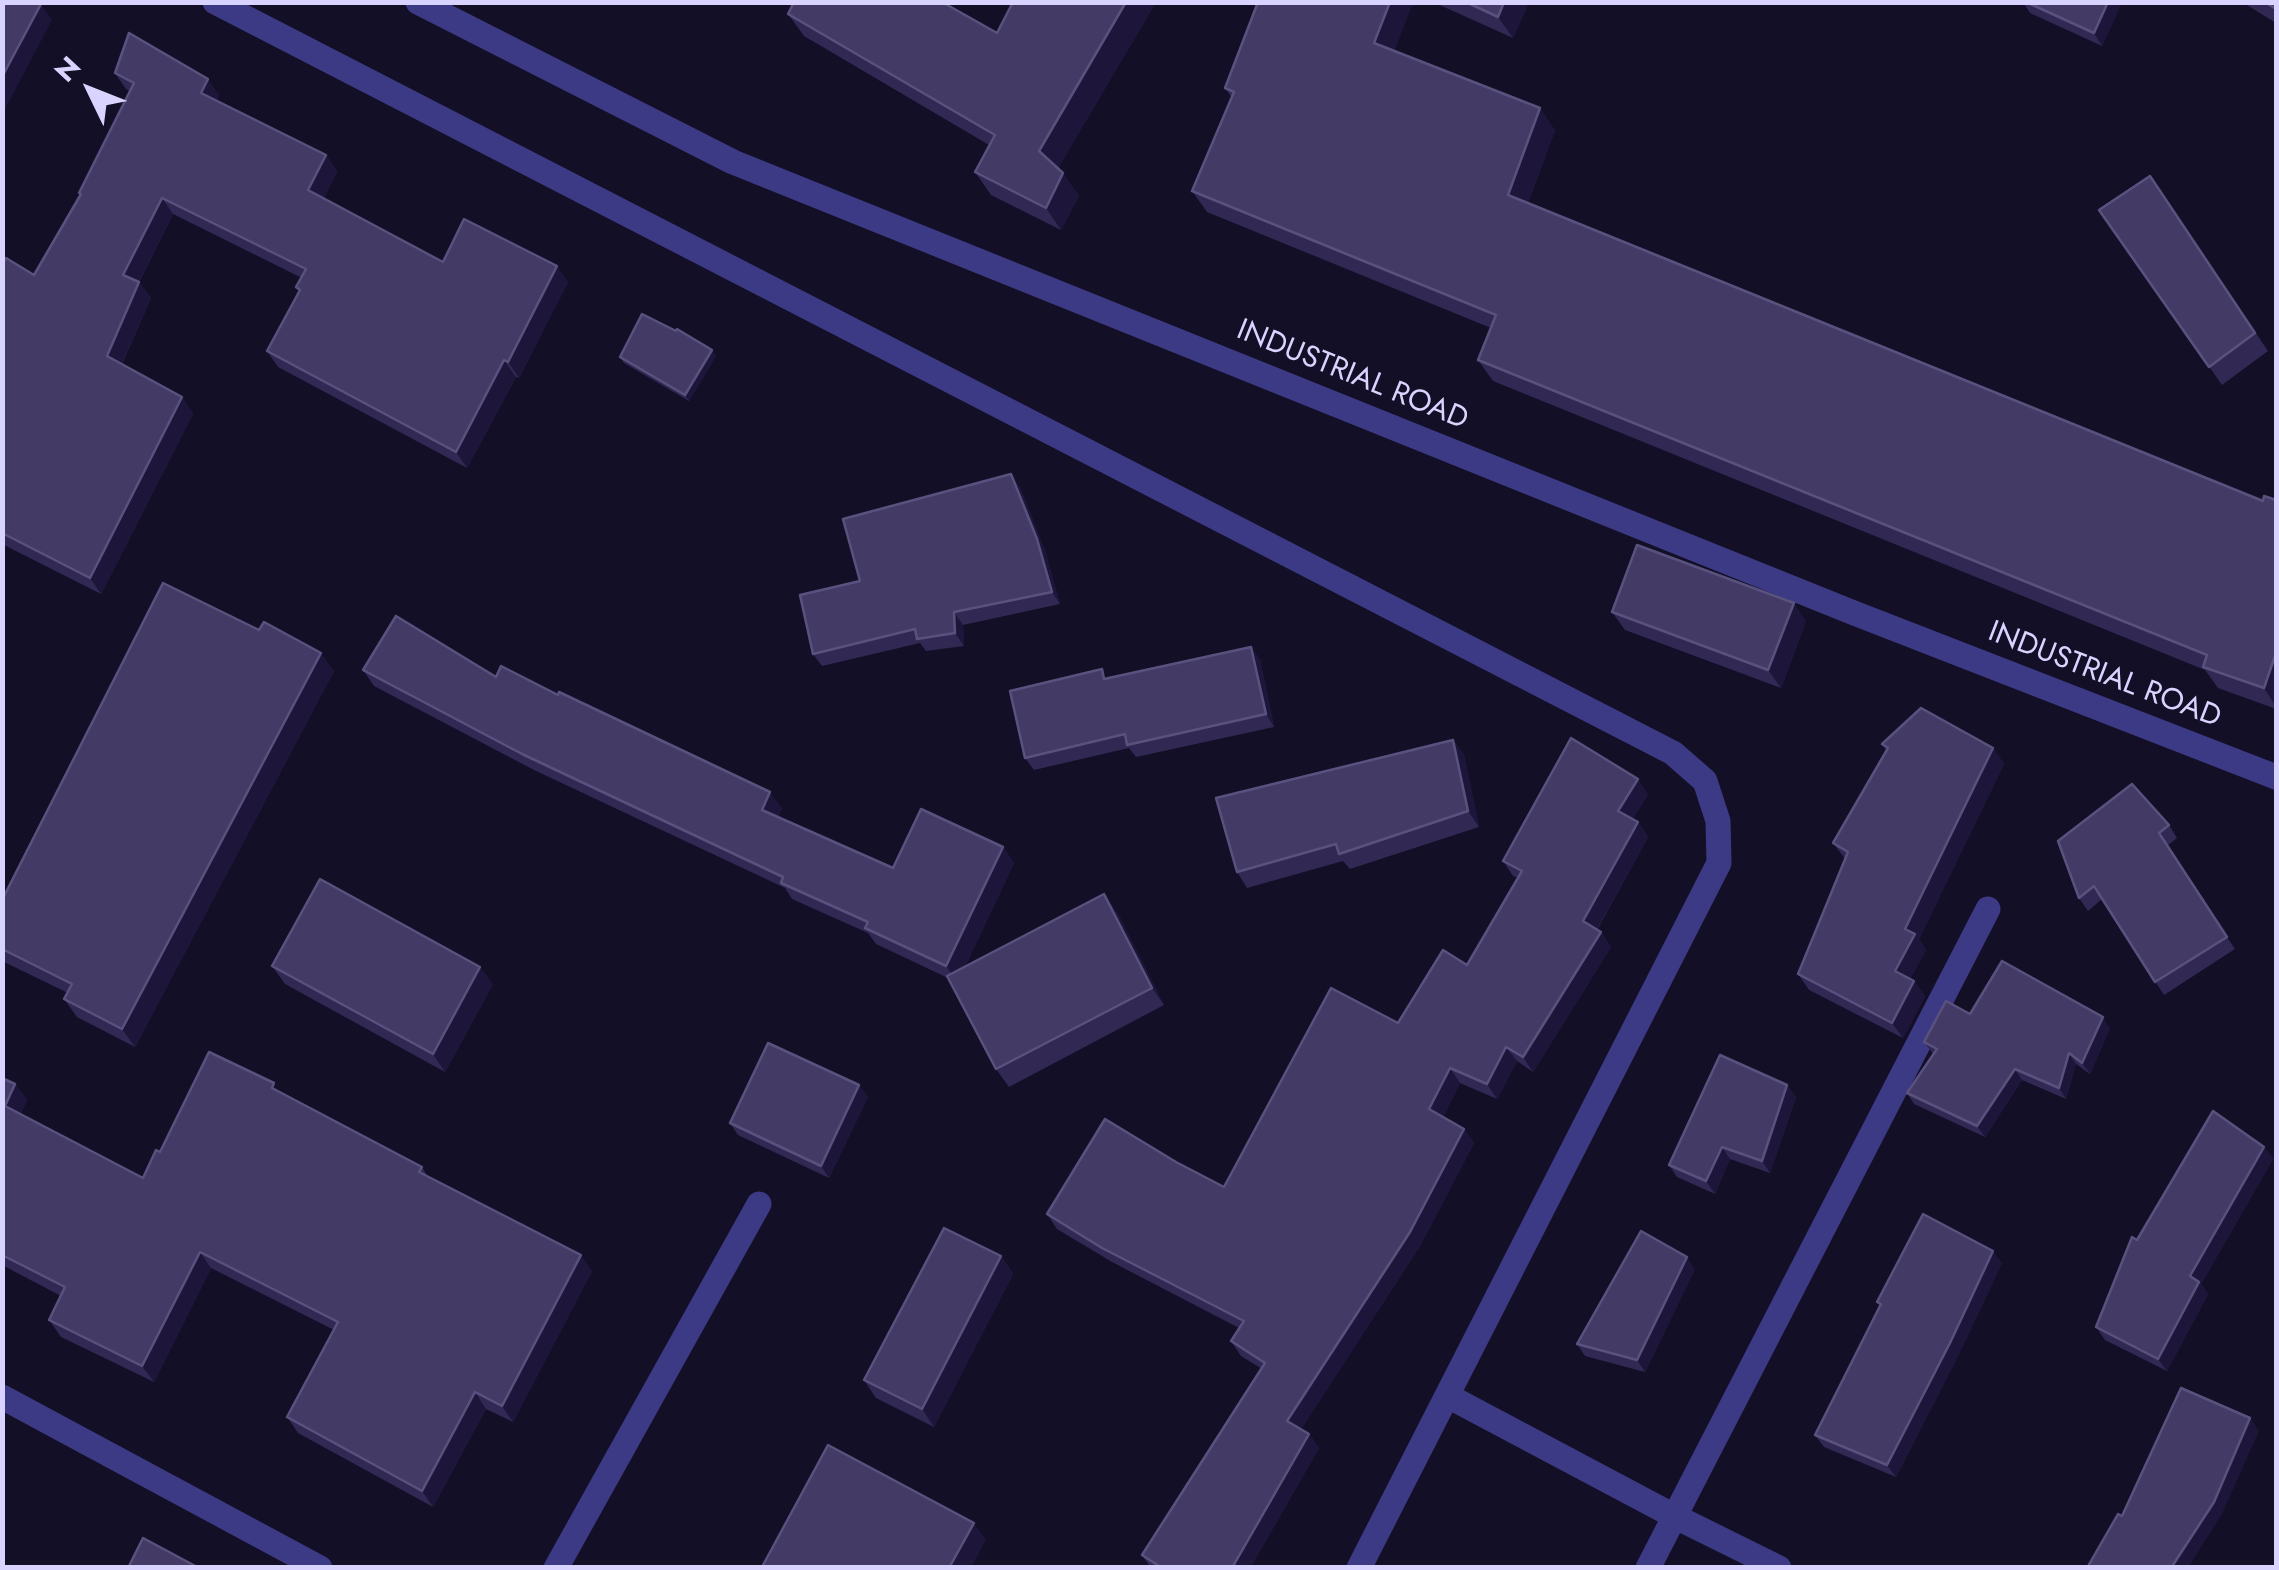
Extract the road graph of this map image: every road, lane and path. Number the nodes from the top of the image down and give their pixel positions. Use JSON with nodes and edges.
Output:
{"nodes":[{"id":1,"x":215,"y":2,"type":"edge"},
{"id":2,"x":418,"y":2,"type":"edge"},
{"id":3,"x":2276,"y":778,"type":"edge"},
{"id":4,"x":1988,"y":909,"type":"dead end"},
{"id":5,"x":759,"y":1204,"type":"dead end"},
{"id":6,"x":2,"y":1396,"type":"edge"},
{"id":7,"x":1448,"y":1396,"type":"junction"},
{"id":8,"x":1674,"y":1516,"type":"junction"},
{"id":9,"x":320,"y":1568,"type":"edge"},
{"id":10,"x":556,"y":1568,"type":"edge"},
{"id":11,"x":1359,"y":1568,"type":"edge"},
{"id":12,"x":1648,"y":1568,"type":"edge"},
{"id":13,"x":1779,"y":1568,"type":"edge"}],
"edges":[{"from":1,"to":7,"type":"street"},
{"from":2,"to":3,"type":"street","name":"INDUSTRIAL ROAD"},
{"from":4,"to":8,"type":"street"},
{"from":5,"to":10,"type":"street"},
{"from":6,"to":9,"type":"street"},
{"from":7,"to":8,"type":"street"},
{"from":7,"to":11,"type":"street"},
{"from":8,"to":12,"type":"street"},
{"from":8,"to":13,"type":"street"}]}
